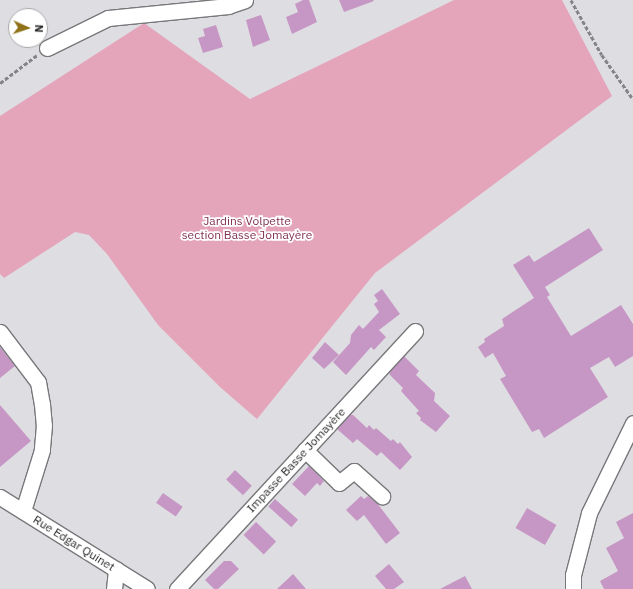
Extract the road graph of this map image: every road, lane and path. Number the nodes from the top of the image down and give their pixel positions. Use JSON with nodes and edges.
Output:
{"nodes":[{"id":1,"x":245,"y":0,"type":"edge"},
{"id":2,"x":571,"y":0,"type":"edge"},
{"id":3,"x":47,"y":48,"type":"edge"},
{"id":4,"x":48,"y":48,"type":"edge"},
{"id":5,"x":0,"y":83,"type":"edge"},
{"id":6,"x":633,"y":99,"type":"edge"},
{"id":7,"x":415,"y":331,"type":"dead end"},
{"id":8,"x":0,"y":332,"type":"edge"},
{"id":9,"x":633,"y":423,"type":"edge"},
{"id":10,"x":305,"y":450,"type":"junction"},
{"id":11,"x":382,"y":496,"type":"dead end"},
{"id":12,"x":0,"y":497,"type":"edge"},
{"id":13,"x":23,"y":511,"type":"junction"},
{"id":14,"x":116,"y":569,"type":"junction"},
{"id":15,"x":114,"y":589,"type":"edge"},
{"id":16,"x":147,"y":589,"type":"edge"},
{"id":17,"x":177,"y":589,"type":"edge"},
{"id":18,"x":573,"y":589,"type":"edge"}],
"edges":[{"from":1,"to":4,"type":"street"},
{"from":2,"to":6,"type":"path"},
{"from":3,"to":5,"type":"path"},
{"from":7,"to":10,"type":"street","name":"Impasse Basse Jomayère"},
{"from":8,"to":13,"type":"street"},
{"from":9,"to":18,"type":"street"},
{"from":10,"to":11,"type":"street"},
{"from":10,"to":17,"type":"street","name":"Impasse Basse Jomayère"},
{"from":12,"to":13,"type":"street","name":"Rue Edgar Quinet"},
{"from":13,"to":14,"type":"street","name":"Rue Edgar Quinet"},
{"from":14,"to":15,"type":"street"},
{"from":14,"to":16,"type":"street","name":"Rue Edgar Quinet"}]}
